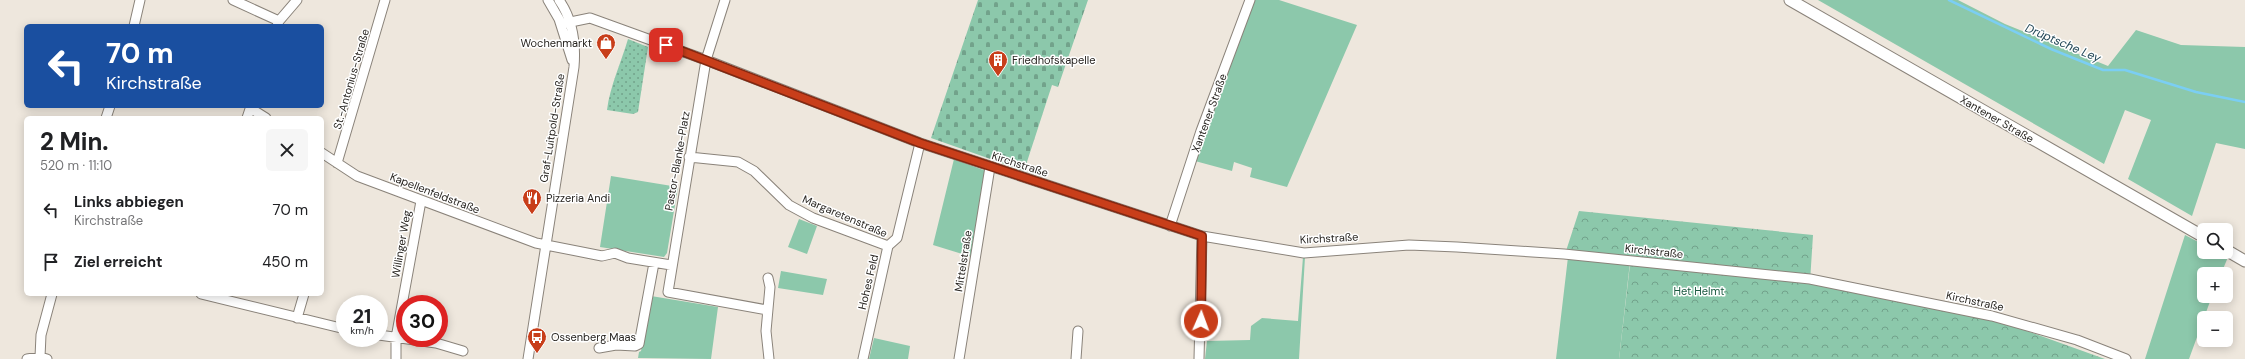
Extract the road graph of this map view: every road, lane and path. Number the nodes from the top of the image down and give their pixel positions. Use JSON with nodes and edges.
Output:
{"nodes":[{"id":1,"x":140,"y":0,"type":"edge"},
{"id":2,"x":297,"y":0,"type":"edge"},
{"id":3,"x":385,"y":0,"type":"edge"},
{"id":4,"x":548,"y":0,"type":"edge"},
{"id":5,"x":559,"y":0,"type":"edge"},
{"id":6,"x":725,"y":0,"type":"edge"},
{"id":7,"x":1250,"y":0,"type":"edge"},
{"id":8,"x":1790,"y":0,"type":"edge"},
{"id":9,"x":239,"y":1,"type":"edge"},
{"id":10,"x":278,"y":23,"type":"edge"},
{"id":11,"x":565,"y":23,"type":"junction"},
{"id":12,"x":134,"y":24,"type":"edge"},
{"id":13,"x":706,"y":60,"type":"junction"},
{"id":14,"x":251,"y":108,"type":"edge"},
{"id":15,"x":263,"y":116,"type":"edge"},
{"id":16,"x":920,"y":143,"type":"junction"},
{"id":17,"x":324,"y":154,"type":"edge"},
{"id":18,"x":689,"y":157,"type":"junction"},
{"id":19,"x":337,"y":163,"type":"junction"},
{"id":20,"x":990,"y":167,"type":"junction"},
{"id":21,"x":421,"y":201,"type":"junction"},
{"id":22,"x":1170,"y":226,"type":"junction"},
{"id":23,"x":2197,"y":233,"type":"edge"},
{"id":24,"x":1202,"y":236,"type":"junction"},
{"id":25,"x":545,"y":245,"type":"junction"},
{"id":26,"x":888,"y":246,"type":"junction"},
{"id":27,"x":2233,"y":254,"type":"edge"},
{"id":28,"x":2245,"y":261,"type":"edge"},
{"id":29,"x":654,"y":263,"type":"junction"},
{"id":30,"x":671,"y":265,"type":"junction"},
{"id":31,"x":768,"y":278,"type":"dead end"},
{"id":32,"x":404,"y":295,"type":"edge"},
{"id":33,"x":51,"y":296,"type":"edge"},
{"id":34,"x":206,"y":296,"type":"edge"},
{"id":35,"x":303,"y":296,"type":"edge"},
{"id":36,"x":767,"y":310,"type":"junction"},
{"id":37,"x":297,"y":318,"type":"junction"},
{"id":38,"x":336,"y":327,"type":"edge"},
{"id":39,"x":1078,"y":331,"type":"dead end"},
{"id":40,"x":388,"y":337,"type":"edge"},
{"id":41,"x":396,"y":338,"type":"edge"},
{"id":42,"x":396,"y":347,"type":"edge"},
{"id":43,"x":448,"y":347,"type":"edge"},
{"id":44,"x":599,"y":348,"type":"dead end"},
{"id":45,"x":463,"y":351,"type":"dead end"},
{"id":46,"x":44,"y":358,"type":"edge"},
{"id":47,"x":27,"y":359,"type":"edge"},
{"id":48,"x":396,"y":359,"type":"edge"},
{"id":49,"x":528,"y":359,"type":"edge"},
{"id":50,"x":769,"y":359,"type":"edge"},
{"id":51,"x":863,"y":359,"type":"edge"},
{"id":52,"x":959,"y":359,"type":"edge"},
{"id":53,"x":1076,"y":359,"type":"edge"},
{"id":54,"x":1199,"y":359,"type":"edge"},
{"id":55,"x":2126,"y":359,"type":"edge"}],
"edges":[{"from":1,"to":12,"type":"street"},
{"from":2,"to":10,"type":"street"},
{"from":3,"to":19,"type":"street","name":"St.-Antonius-Straße"},
{"from":4,"to":11,"type":"street","name":"Graf-Luitpold-Straße"},
{"from":5,"to":11,"type":"street","name":"Graf-Luitpold-Straße"},
{"from":6,"to":13,"type":"street","name":"Pastor-Blanke-Platz"},
{"from":7,"to":22,"type":"street","name":"Xantener Straße"},
{"from":8,"to":23,"type":"main road","name":"Xantener Straße"},
{"from":9,"to":10,"type":"street"},
{"from":11,"to":13,"type":"street","name":"Kirchstraße"},
{"from":11,"to":25,"type":"street","name":"Graf-Luitpold-Straße"},
{"from":13,"to":16,"type":"street","name":"Kirchstraße"},
{"from":13,"to":18,"type":"street","name":"Pastor-Blanke-Platz"},
{"from":14,"to":15,"type":"street"},
{"from":16,"to":20,"type":"street","name":"Kirchstraße"},
{"from":16,"to":26,"type":"street","name":"Hohes Feld"},
{"from":17,"to":19,"type":"street","name":"Kapellenfeldstraße"},
{"from":18,"to":26,"type":"street","name":"Margaretenstraße"},
{"from":18,"to":30,"type":"street","name":"Pastor-Blanke-Platz"},
{"from":19,"to":21,"type":"street","name":"Kapellenfeldstraße"},
{"from":20,"to":22,"type":"street","name":"Kirchstraße"},
{"from":20,"to":52,"type":"street","name":"Mittelstraße"},
{"from":21,"to":25,"type":"street","name":"Kapellenfeldstraße"},
{"from":21,"to":32,"type":"street","name":"Willinger Weg"},
{"from":22,"to":24,"type":"street","name":"Kirchstraße"},
{"from":24,"to":54,"type":"street"},
{"from":24,"to":55,"type":"street","name":"Kirchstraße"},
{"from":25,"to":29,"type":"street"},
{"from":25,"to":49,"type":"street","name":"Graf-Luitpold-Straße"},
{"from":26,"to":51,"type":"street","name":"Hohes Feld"},
{"from":27,"to":28,"type":"main road"},
{"from":29,"to":30,"type":"street"},
{"from":29,"to":44,"type":"street"},
{"from":30,"to":36,"type":"street","name":"Pastor-Blanke-Platz"},
{"from":31,"to":36,"type":"street"},
{"from":33,"to":46,"type":"street"},
{"from":34,"to":37,"type":"street"},
{"from":35,"to":37,"type":"street"},
{"from":36,"to":50,"type":"street"},
{"from":37,"to":38,"type":"street"},
{"from":39,"to":53,"type":"street"},
{"from":40,"to":41,"type":"street"},
{"from":42,"to":48,"type":"street","name":"Willinger Weg"},
{"from":43,"to":45,"type":"street"},
{"from":46,"to":47,"type":"street"}]}
